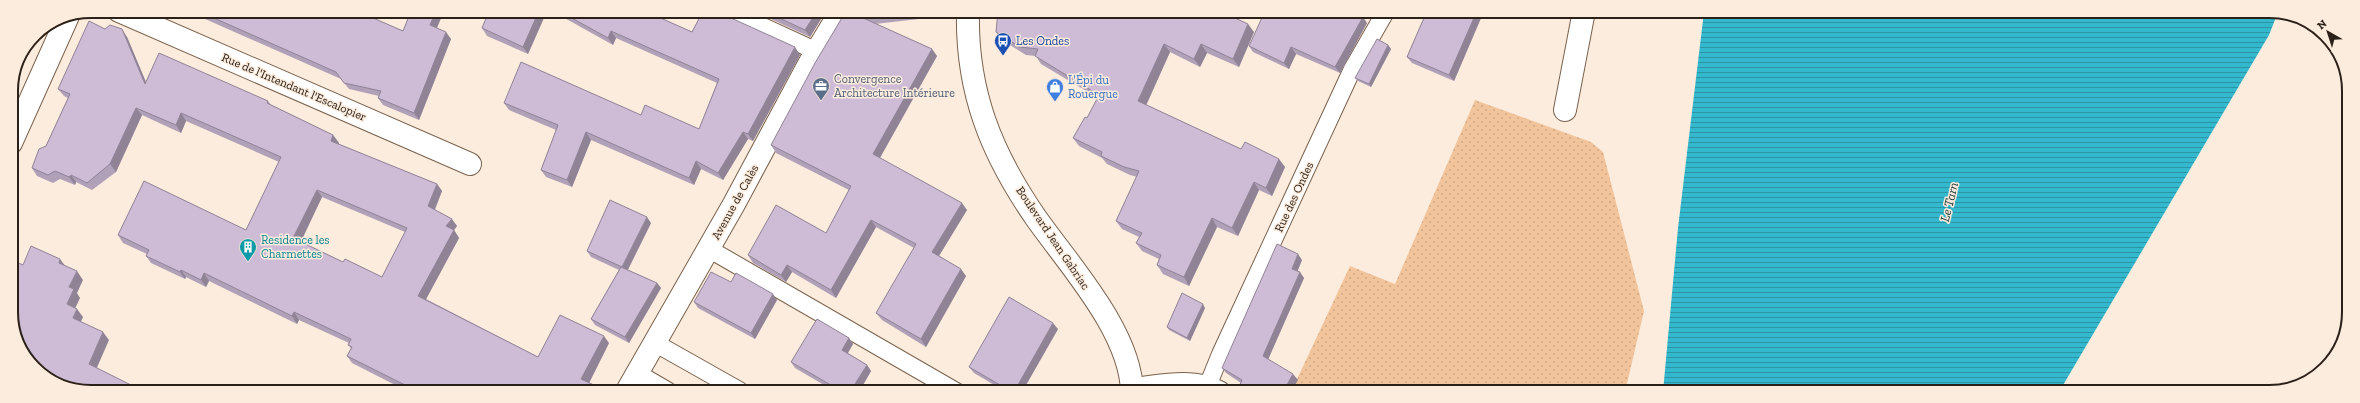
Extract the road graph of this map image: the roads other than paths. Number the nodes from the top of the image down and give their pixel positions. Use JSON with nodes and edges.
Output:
{"nodes":[{"id":1,"x":134,"y":18,"type":"edge"},
{"id":2,"x":744,"y":18,"type":"edge"},
{"id":3,"x":837,"y":18,"type":"edge"},
{"id":4,"x":968,"y":18,"type":"edge"},
{"id":5,"x":1382,"y":18,"type":"edge"},
{"id":6,"x":1583,"y":18,"type":"edge"},
{"id":7,"x":65,"y":23,"type":"edge"},
{"id":8,"x":816,"y":51,"type":"junction"},
{"id":9,"x":1565,"y":110,"type":"dead end"},
{"id":10,"x":18,"y":127,"type":"edge"},
{"id":11,"x":470,"y":164,"type":"dead end"},
{"id":12,"x":709,"y":249,"type":"junction"},
{"id":13,"x":655,"y":343,"type":"junction"},
{"id":14,"x":632,"y":382,"type":"edge"},
{"id":15,"x":643,"y":385,"type":"edge"},
{"id":16,"x":728,"y":385,"type":"edge"},
{"id":17,"x":944,"y":385,"type":"edge"},
{"id":18,"x":1131,"y":385,"type":"edge"},
{"id":19,"x":1183,"y":385,"type":"edge"},
{"id":20,"x":1197,"y":385,"type":"edge"},
{"id":21,"x":1215,"y":385,"type":"edge"}],
"edges":[{"from":1,"to":11,"type":"street","name":"Rue de l'Intendant l'Escalopier"},
{"from":2,"to":8,"type":"lane"},
{"from":3,"to":8,"type":"street","name":"Avenue de Calès"},
{"from":4,"to":18,"type":"street","name":"Boulevard Jean Gabriac"},
{"from":5,"to":21,"type":"lane","name":"Rue des Ondes"},
{"from":6,"to":9,"type":"street"},
{"from":7,"to":10,"type":"street"},
{"from":8,"to":12,"type":"street","name":"Avenue de Calès"},
{"from":12,"to":13,"type":"street","name":"Avenue de Calès"},
{"from":12,"to":17,"type":"lane"},
{"from":13,"to":14,"type":"street","name":"Avenue de Calès"},
{"from":13,"to":16,"type":"lane"},
{"from":14,"to":15,"type":"lane"},
{"from":19,"to":20,"type":"street"}]}
